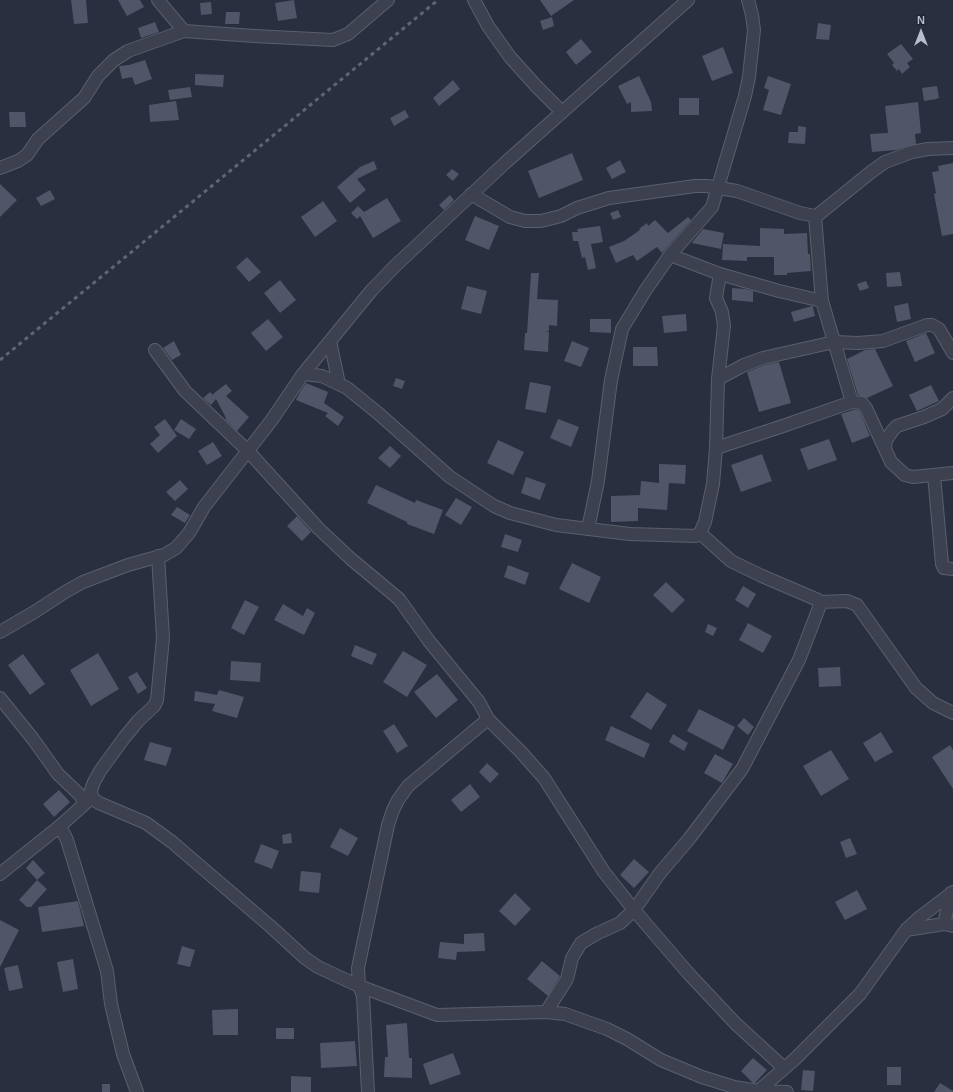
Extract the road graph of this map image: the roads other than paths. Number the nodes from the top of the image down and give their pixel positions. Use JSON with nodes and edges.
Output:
{"nodes":[{"id":1,"x":158,"y":0,"type":"edge"},
{"id":2,"x":388,"y":0,"type":"edge"},
{"id":3,"x":474,"y":0,"type":"edge"},
{"id":4,"x":688,"y":0,"type":"edge"},
{"id":5,"x":748,"y":0,"type":"edge"},
{"id":6,"x":184,"y":31,"type":"junction"},
{"id":7,"x":562,"y":112,"type":"junction"},
{"id":8,"x":953,"y":148,"type":"edge"},
{"id":9,"x":0,"y":168,"type":"edge"},
{"id":10,"x":718,"y":187,"type":"junction"},
{"id":11,"x":471,"y":194,"type":"junction"},
{"id":12,"x":815,"y":216,"type":"junction"},
{"id":13,"x":670,"y":255,"type":"junction"},
{"id":14,"x":720,"y":274,"type":"junction"},
{"id":15,"x":822,"y":301,"type":"junction"},
{"id":16,"x":330,"y":341,"type":"junction"},
{"id":17,"x":834,"y":342,"type":"junction"},
{"id":18,"x":155,"y":350,"type":"dead end"},
{"id":19,"x":953,"y":353,"type":"edge"},
{"id":20,"x":302,"y":374,"type":"junction"},
{"id":21,"x":718,"y":379,"type":"junction"},
{"id":22,"x":339,"y":384,"type":"junction"},
{"id":23,"x":953,"y":398,"type":"edge"},
{"id":24,"x":852,"y":402,"type":"junction"},
{"id":25,"x":716,"y":448,"type":"junction"},
{"id":26,"x":885,"y":449,"type":"junction"},
{"id":27,"x":248,"y":451,"type":"junction"},
{"id":28,"x":953,"y":473,"type":"edge"},
{"id":29,"x":934,"y":475,"type":"junction"},
{"id":30,"x":588,"y":529,"type":"junction"},
{"id":31,"x":700,"y":533,"type":"junction"},
{"id":32,"x":158,"y":556,"type":"junction"},
{"id":33,"x":953,"y":569,"type":"edge"},
{"id":34,"x":820,"y":602,"type":"junction"},
{"id":35,"x":0,"y":632,"type":"edge"},
{"id":36,"x":0,"y":698,"type":"edge"},
{"id":37,"x":953,"y":713,"type":"edge"},
{"id":38,"x":488,"y":720,"type":"junction"},
{"id":39,"x":88,"y":801,"type":"junction"},
{"id":40,"x":60,"y":826,"type":"junction"},
{"id":41,"x":0,"y":874,"type":"edge"},
{"id":42,"x":952,"y":892,"type":"edge"},
{"id":43,"x":634,"y":910,"type":"junction"},
{"id":44,"x":948,"y":925,"type":"edge"},
{"id":45,"x":906,"y":930,"type":"junction"},
{"id":46,"x":359,"y":986,"type":"junction"},
{"id":47,"x":546,"y":1012,"type":"junction"},
{"id":48,"x":784,"y":1068,"type":"junction"},
{"id":49,"x":758,"y":1091,"type":"edge"},
{"id":50,"x":137,"y":1092,"type":"edge"},
{"id":51,"x":368,"y":1092,"type":"edge"},
{"id":52,"x":787,"y":1092,"type":"edge"}],
"edges":[{"from":1,"to":6,"type":"street"},
{"from":2,"to":6,"type":"street"},
{"from":3,"to":7,"type":"street"},
{"from":4,"to":7,"type":"street"},
{"from":5,"to":10,"type":"street"},
{"from":6,"to":9,"type":"street"},
{"from":7,"to":11,"type":"street"},
{"from":8,"to":12,"type":"street"},
{"from":10,"to":11,"type":"street"},
{"from":10,"to":12,"type":"street"},
{"from":10,"to":13,"type":"street"},
{"from":11,"to":16,"type":"street"},
{"from":12,"to":15,"type":"street"},
{"from":13,"to":14,"type":"street"},
{"from":13,"to":30,"type":"street"},
{"from":14,"to":15,"type":"street"},
{"from":14,"to":21,"type":"street"},
{"from":15,"to":17,"type":"street"},
{"from":16,"to":20,"type":"street"},
{"from":16,"to":22,"type":"street"},
{"from":17,"to":19,"type":"street"},
{"from":17,"to":21,"type":"street"},
{"from":17,"to":24,"type":"street"},
{"from":18,"to":27,"type":"street"},
{"from":20,"to":22,"type":"street"},
{"from":20,"to":27,"type":"street"},
{"from":21,"to":25,"type":"street"},
{"from":22,"to":30,"type":"street"},
{"from":23,"to":26,"type":"street"},
{"from":24,"to":25,"type":"street"},
{"from":24,"to":26,"type":"street"},
{"from":25,"to":31,"type":"street"},
{"from":26,"to":29,"type":"street"},
{"from":27,"to":32,"type":"street"},
{"from":27,"to":38,"type":"street"},
{"from":28,"to":29,"type":"street"},
{"from":29,"to":33,"type":"street"},
{"from":30,"to":31,"type":"street"},
{"from":31,"to":34,"type":"street"},
{"from":32,"to":35,"type":"street"},
{"from":32,"to":39,"type":"street"},
{"from":34,"to":37,"type":"street"},
{"from":34,"to":43,"type":"street"},
{"from":36,"to":39,"type":"street"},
{"from":38,"to":43,"type":"street"},
{"from":38,"to":46,"type":"street"},
{"from":39,"to":40,"type":"street"},
{"from":39,"to":46,"type":"street"},
{"from":40,"to":41,"type":"street"},
{"from":40,"to":50,"type":"street"},
{"from":42,"to":44,"type":"street"},
{"from":42,"to":45,"type":"street"},
{"from":43,"to":47,"type":"street"},
{"from":43,"to":48,"type":"street"},
{"from":44,"to":45,"type":"street"},
{"from":45,"to":48,"type":"street"},
{"from":46,"to":47,"type":"street"},
{"from":46,"to":51,"type":"street"},
{"from":47,"to":49,"type":"street"},
{"from":48,"to":49,"type":"street"},
{"from":49,"to":52,"type":"street"}]}
